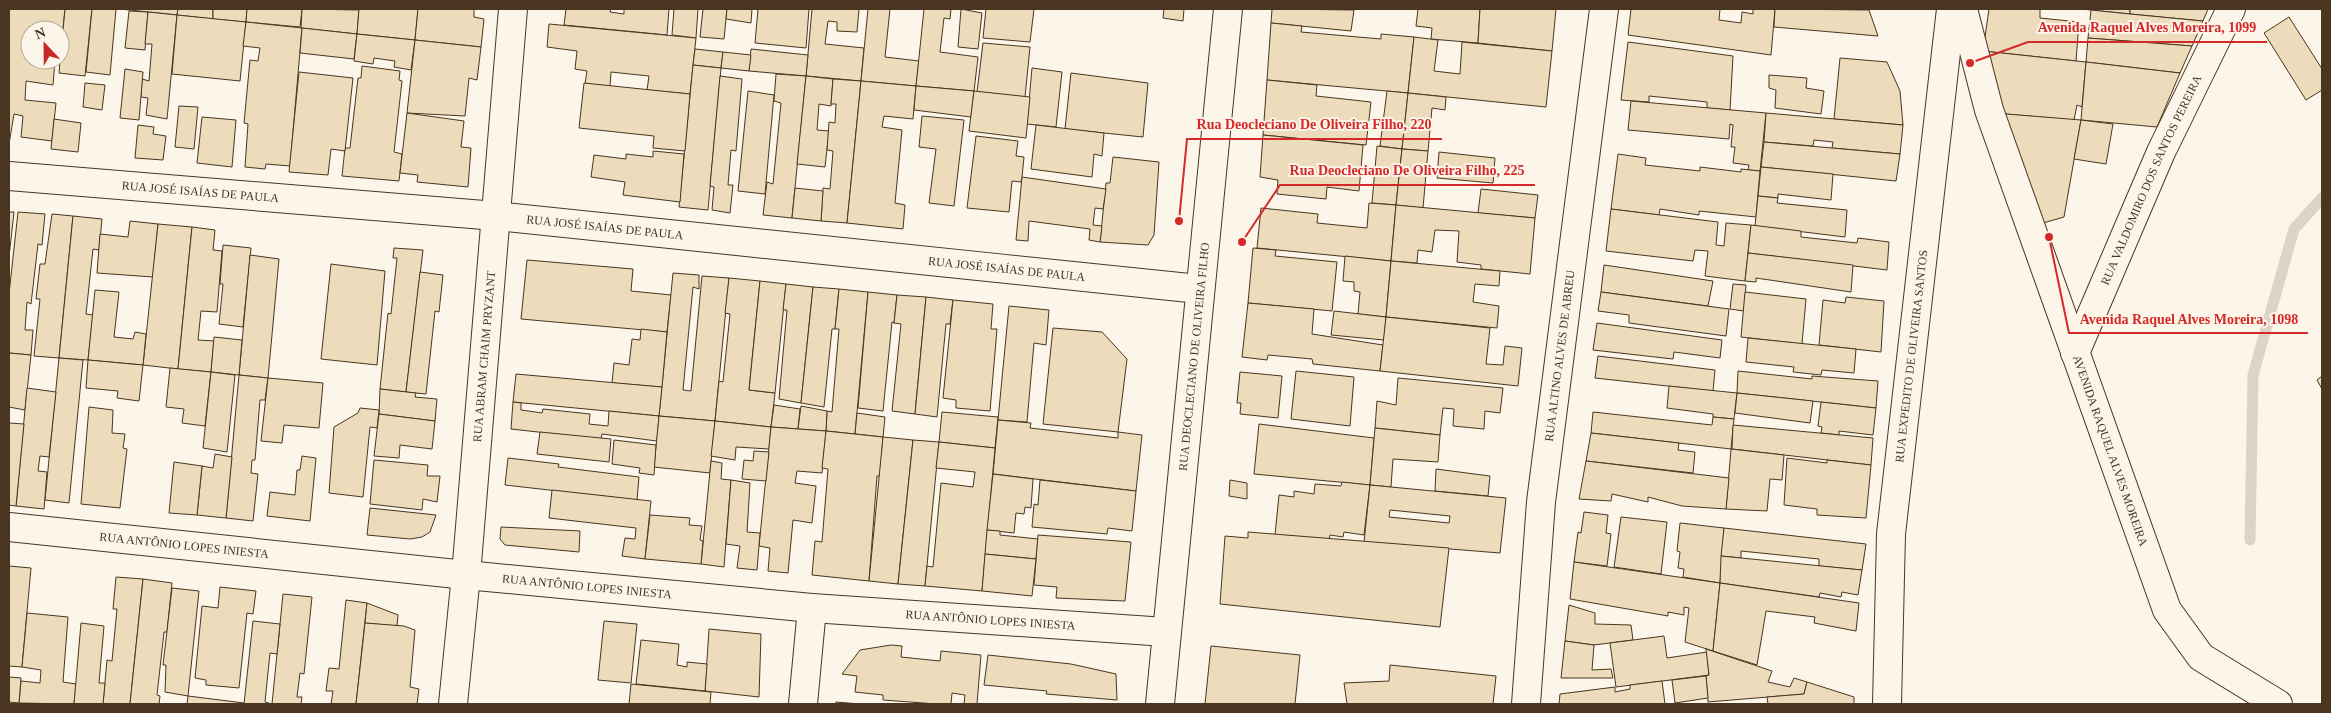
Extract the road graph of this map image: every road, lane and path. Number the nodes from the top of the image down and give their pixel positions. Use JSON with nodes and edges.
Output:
{"nodes":[{"id":1,"x":513,"y":9,"type":"edge"},
{"id":2,"x":1228,"y":9,"type":"edge"},
{"id":3,"x":1604,"y":9,"type":"edge"},
{"id":4,"x":1951,"y":9,"type":"edge"},
{"id":5,"x":1963,"y":9,"type":"edge"},
{"id":6,"x":2231,"y":9,"type":"edge"},
{"id":7,"x":9,"y":176,"type":"edge"},
{"id":8,"x":496,"y":216,"type":"junction"},
{"id":9,"x":1200,"y":289,"type":"junction"},
{"id":10,"x":2075,"y":353,"type":"junction"},
{"id":11,"x":9,"y":527,"type":"edge"},
{"id":12,"x":466,"y":575,"type":"junction"},
{"id":13,"x":812,"y":608,"type":"junction"},
{"id":14,"x":1166,"y":632,"type":"junction"},
{"id":15,"x":453,"y":704,"type":"edge"},
{"id":16,"x":803,"y":704,"type":"edge"},
{"id":17,"x":1160,"y":704,"type":"edge"},
{"id":18,"x":1526,"y":704,"type":"edge"},
{"id":19,"x":1887,"y":704,"type":"edge"},
{"id":20,"x":2278,"y":704,"type":"edge"}],
"edges":[{"from":1,"to":8,"type":"street","name":"RUA ABRAM CHAIM PRYZANT"},
{"from":2,"to":9,"type":"street","name":"RUA DEOCLECIANO DE OLIVEIRA FILHO"},
{"from":3,"to":18,"type":"street","name":"RUA ALTINO ALVES DE ABREU"},
{"from":4,"to":19,"type":"street","name":"RUA EXPEDITO DE OLIVEIRA SANTOS"},
{"from":5,"to":10,"type":"street","name":"AVENIDA RAQUEL ALVES MOREIRA"},
{"from":6,"to":10,"type":"street","name":"RUA VALDOMIRO DOS SANTOS PEREIRA"},
{"from":7,"to":8,"type":"street","name":"RUA JOSÉ ISAÍAS DE PAULA"},
{"from":8,"to":9,"type":"street","name":"RUA JOSÉ ISAÍAS DE PAULA"},
{"from":8,"to":12,"type":"street","name":"RUA ABRAM CHAIM PRYZANT"},
{"from":9,"to":14,"type":"street","name":"RUA DEOCLECIANO DE OLIVEIRA FILHO"},
{"from":10,"to":20,"type":"street","name":"AVENIDA RAQUEL ALVES MOREIRA"},
{"from":11,"to":12,"type":"street","name":"RUA ANTÔNIO LOPES INIESTA"},
{"from":12,"to":13,"type":"street","name":"RUA ANTÔNIO LOPES INIESTA"},
{"from":12,"to":15,"type":"street","name":"RUA ABRAM CHAIM PRYZANT"},
{"from":13,"to":14,"type":"street","name":"RUA ANTÔNIO LOPES INIESTA"},
{"from":13,"to":16,"type":"street"},
{"from":14,"to":17,"type":"street","name":"RUA DEOCLECIANO DE OLIVEIRA FILHO"}]}
